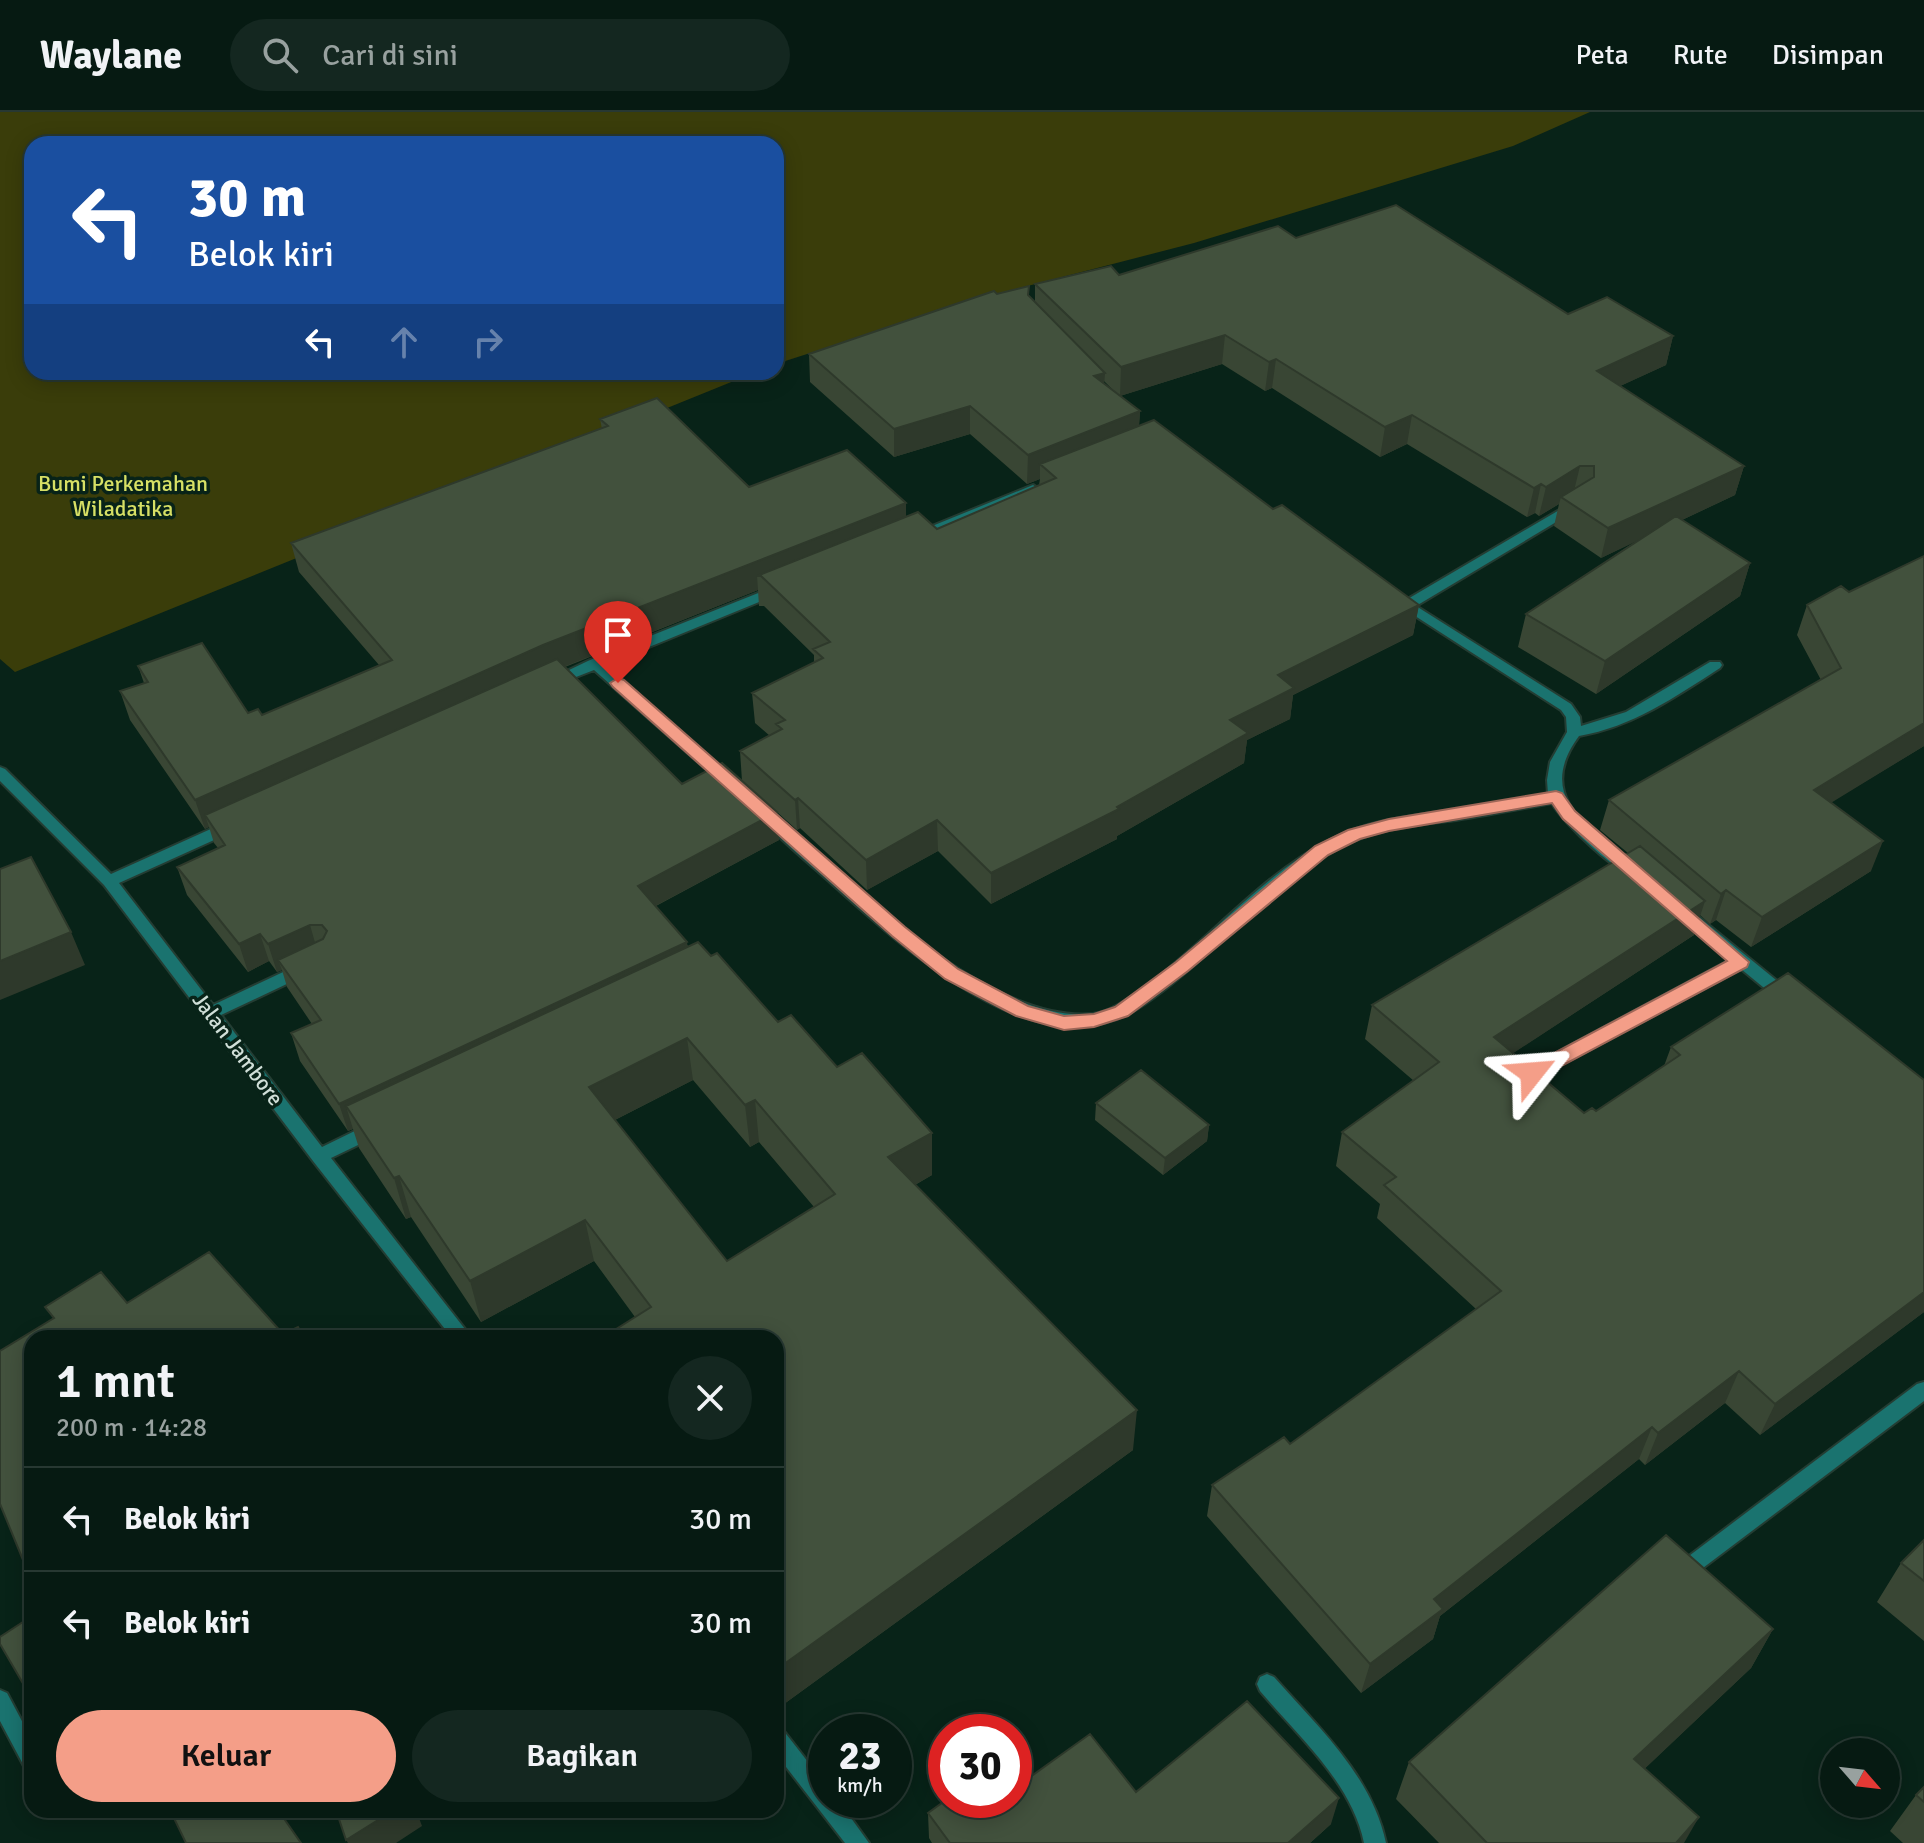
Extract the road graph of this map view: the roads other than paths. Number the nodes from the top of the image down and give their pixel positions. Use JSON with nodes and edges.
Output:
{"nodes":[{"id":1,"x":1050,"y":482,"type":"edge"},
{"id":2,"x":1580,"y":501,"type":"edge"},
{"id":3,"x":904,"y":540,"type":"edge"},
{"id":4,"x":786,"y":587,"type":"edge"},
{"id":5,"x":595,"y":663,"type":"junction"},
{"id":6,"x":1715,"y":665,"type":"dead end"},
{"id":7,"x":538,"y":688,"type":"edge"},
{"id":8,"x":1574,"y":732,"type":"junction"},
{"id":9,"x":0,"y":772,"type":"edge"},
{"id":10,"x":1556,"y":797,"type":"junction"},
{"id":11,"x":238,"y":823,"type":"edge"},
{"id":12,"x":109,"y":881,"type":"junction"},
{"id":13,"x":1650,"y":885,"type":"edge"},
{"id":14,"x":1673,"y":904,"type":"edge"},
{"id":15,"x":324,"y":960,"type":"edge"},
{"id":16,"x":1740,"y":962,"type":"junction"},
{"id":17,"x":1801,"y":1009,"type":"edge"},
{"id":18,"x":211,"y":1013,"type":"junction"},
{"id":19,"x":1532,"y":1073,"type":"edge"},
{"id":20,"x":385,"y":1124,"type":"edge"},
{"id":21,"x":319,"y":1156,"type":"junction"},
{"id":22,"x":457,"y":1330,"type":"edge"},
{"id":23,"x":1924,"y":1390,"type":"edge"},
{"id":24,"x":1680,"y":1574,"type":"edge"},
{"id":25,"x":1267,"y":1684,"type":"dead end"},
{"id":26,"x":0,"y":1700,"type":"edge"},
{"id":27,"x":24,"y":1746,"type":"edge"},
{"id":28,"x":784,"y":1747,"type":"edge"},
{"id":29,"x":858,"y":1843,"type":"edge"},
{"id":30,"x":1375,"y":1843,"type":"edge"}],
"edges":[{"from":1,"to":3,"type":"street"},
{"from":2,"to":8,"type":"street"},
{"from":4,"to":5,"type":"street"},
{"from":5,"to":7,"type":"street"},
{"from":5,"to":10,"type":"street"},
{"from":6,"to":8,"type":"street"},
{"from":8,"to":10,"type":"street"},
{"from":9,"to":12,"type":"street","name":"Jalan Jambore"},
{"from":10,"to":13,"type":"street"},
{"from":11,"to":12,"type":"street"},
{"from":12,"to":18,"type":"street","name":"Jalan Jambore"},
{"from":14,"to":16,"type":"street"},
{"from":15,"to":18,"type":"street"},
{"from":16,"to":17,"type":"street"},
{"from":16,"to":19,"type":"street"},
{"from":18,"to":21,"type":"street","name":"Jalan Jambore"},
{"from":20,"to":21,"type":"street"},
{"from":21,"to":22,"type":"street","name":"Jalan Jambore"},
{"from":23,"to":24,"type":"street"},
{"from":25,"to":30,"type":"street"},
{"from":26,"to":27,"type":"street"},
{"from":28,"to":29,"type":"street"}]}
